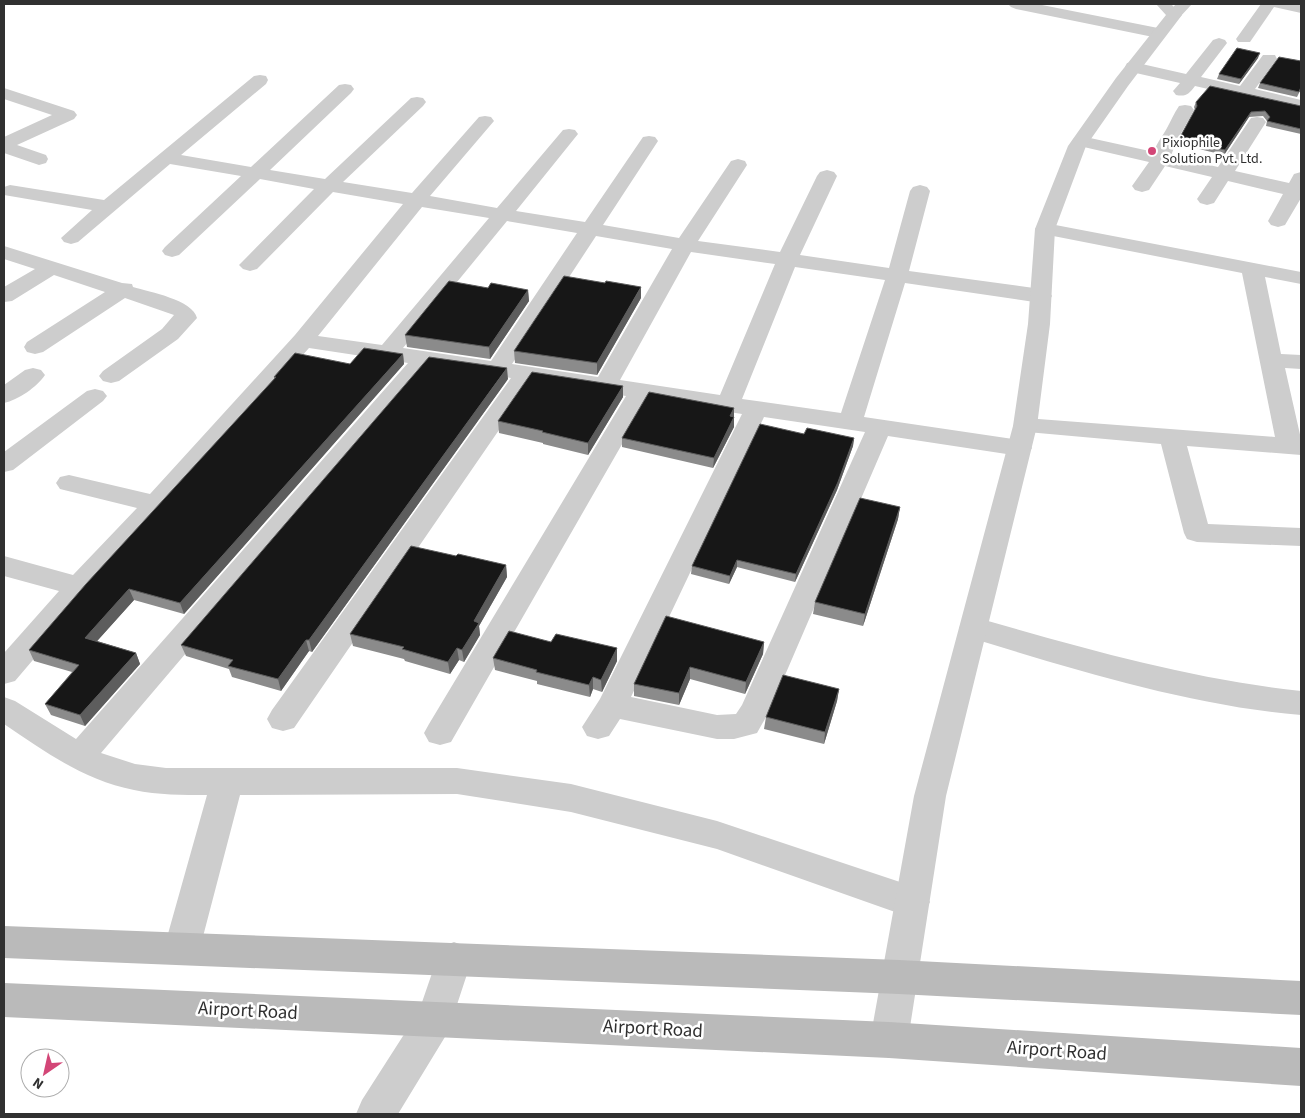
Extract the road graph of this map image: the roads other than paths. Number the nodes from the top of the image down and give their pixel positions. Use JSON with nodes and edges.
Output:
{"nodes":[{"id":1,"x":1016,"y":4,"type":"edge"},
{"id":2,"x":1068,"y":4,"type":"edge"},
{"id":3,"x":1269,"y":4,"type":"edge"},
{"id":4,"x":1170,"y":14,"type":"edge"},
{"id":5,"x":1094,"y":20,"type":"junction"},
{"id":6,"x":1244,"y":39,"type":"dead end"},
{"id":7,"x":1219,"y":43,"type":"dead end"},
{"id":8,"x":1269,"y":59,"type":"dead end"},
{"id":9,"x":1133,"y":67,"type":"junction"},
{"id":10,"x":260,"y":80,"type":"dead end"},
{"id":11,"x":1186,"y":86,"type":"junction"},
{"id":12,"x":345,"y":89,"type":"dead end"},
{"id":13,"x":1244,"y":92,"type":"junction"},
{"id":14,"x":9,"y":98,"type":"edge"},
{"id":15,"x":417,"y":102,"type":"dead end"},
{"id":16,"x":1301,"y":105,"type":"edge"},
{"id":17,"x":1184,"y":110,"type":"dead end"},
{"id":18,"x":485,"y":122,"type":"dead end"},
{"id":19,"x":1257,"y":122,"type":"dead end"},
{"id":20,"x":569,"y":134,"type":"dead end"},
{"id":21,"x":1081,"y":140,"type":"junction"},
{"id":22,"x":649,"y":141,"type":"dead end"},
{"id":23,"x":4,"y":145,"type":"edge"},
{"id":24,"x":166,"y":158,"type":"junction"},
{"id":25,"x":39,"y":159,"type":"dead end"},
{"id":26,"x":1161,"y":159,"type":"junction"},
{"id":27,"x":738,"y":165,"type":"dead end"},
{"id":28,"x":256,"y":173,"type":"junction"},
{"id":29,"x":1224,"y":174,"type":"junction"},
{"id":30,"x":827,"y":176,"type":"dead end"},
{"id":31,"x":328,"y":186,"type":"junction"},
{"id":32,"x":1142,"y":186,"type":"dead end"},
{"id":33,"x":1299,"y":187,"type":"edge"},
{"id":34,"x":10,"y":191,"type":"dead end"},
{"id":35,"x":920,"y":192,"type":"dead end"},
{"id":36,"x":1207,"y":199,"type":"dead end"},
{"id":37,"x":416,"y":201,"type":"junction"},
{"id":38,"x":108,"y":207,"type":"junction"},
{"id":39,"x":502,"y":215,"type":"junction"},
{"id":40,"x":1278,"y":221,"type":"dead end"},
{"id":41,"x":588,"y":229,"type":"junction"},
{"id":42,"x":1045,"y":230,"type":"junction"},
{"id":43,"x":71,"y":238,"type":"dead end"},
{"id":44,"x":685,"y":245,"type":"junction"},
{"id":45,"x":172,"y":251,"type":"dead end"},
{"id":46,"x":4,"y":252,"type":"edge"},
{"id":47,"x":786,"y":260,"type":"junction"},
{"id":48,"x":250,"y":265,"type":"dead end"},
{"id":49,"x":54,"y":267,"type":"junction"},
{"id":50,"x":1252,"y":268,"type":"junction"},
{"id":51,"x":897,"y":276,"type":"junction"},
{"id":52,"x":1301,"y":278,"type":"edge"},
{"id":53,"x":124,"y":289,"type":"junction"},
{"id":54,"x":4,"y":296,"type":"edge"},
{"id":55,"x":1041,"y":296,"type":"junction"},
{"id":56,"x":303,"y":340,"type":"junction"},
{"id":57,"x":35,"y":347,"type":"dead end"},
{"id":58,"x":387,"y":353,"type":"junction"},
{"id":59,"x":425,"y":358,"type":"junction"},
{"id":60,"x":1271,"y":361,"type":"junction"},
{"id":61,"x":1301,"y":362,"type":"edge"},
{"id":62,"x":497,"y":369,"type":"junction"},
{"id":63,"x":526,"y":374,"type":"junction"},
{"id":64,"x":33,"y":375,"type":"dead end"},
{"id":65,"x":111,"y":376,"type":"dead end"},
{"id":66,"x":605,"y":386,"type":"junction"},
{"id":67,"x":641,"y":391,"type":"junction"},
{"id":68,"x":4,"y":396,"type":"edge"},
{"id":69,"x":95,"y":396,"type":"dead end"},
{"id":70,"x":728,"y":404,"type":"junction"},
{"id":71,"x":756,"y":408,"type":"junction"},
{"id":72,"x":850,"y":423,"type":"junction"},
{"id":73,"x":880,"y":427,"type":"junction"},
{"id":74,"x":1022,"y":437,"type":"junction"},
{"id":75,"x":1172,"y":438,"type":"junction"},
{"id":76,"x":1295,"y":446,"type":"edge"},
{"id":77,"x":4,"y":464,"type":"edge"},
{"id":78,"x":69,"y":483,"type":"dead end"},
{"id":79,"x":156,"y":504,"type":"junction"},
{"id":80,"x":1301,"y":538,"type":"edge"},
{"id":81,"x":4,"y":566,"type":"edge"},
{"id":82,"x":79,"y":587,"type":"junction"},
{"id":83,"x":974,"y":628,"type":"junction"},
{"id":84,"x":4,"y":673,"type":"edge"},
{"id":85,"x":1301,"y":703,"type":"edge"},
{"id":86,"x":4,"y":709,"type":"edge"},
{"id":87,"x":283,"y":719,"type":"dead end"},
{"id":88,"x":440,"y":732,"type":"dead end"},
{"id":89,"x":80,"y":756,"type":"junction"},
{"id":90,"x":227,"y":782,"type":"junction"},
{"id":91,"x":912,"y":902,"type":"junction"},
{"id":92,"x":4,"y":942,"type":"edge"},
{"id":93,"x":182,"y":948,"type":"junction"},
{"id":94,"x":454,"y":959,"type":"junction"},
{"id":95,"x":899,"y":978,"type":"junction"},
{"id":96,"x":1301,"y":998,"type":"edge"},
{"id":97,"x":4,"y":1000,"type":"edge"},
{"id":98,"x":435,"y":1019,"type":"junction"},
{"id":99,"x":889,"y":1040,"type":"junction"},
{"id":100,"x":1301,"y":1067,"type":"edge"},
{"id":101,"x":376,"y":1114,"type":"edge"}],
"edges":[{"from":1,"to":5,"type":"street"},
{"from":2,"to":5,"type":"street"},
{"from":3,"to":6,"type":"street"},
{"from":4,"to":5,"type":"street"},
{"from":4,"to":9,"type":"street"},
{"from":7,"to":11,"type":"street"},
{"from":8,"to":13,"type":"street"},
{"from":9,"to":11,"type":"street"},
{"from":9,"to":21,"type":"street"},
{"from":10,"to":24,"type":"street"},
{"from":11,"to":13,"type":"street"},
{"from":12,"to":28,"type":"street"},
{"from":13,"to":16,"type":"street"},
{"from":14,"to":23,"type":"street"},
{"from":15,"to":31,"type":"street"},
{"from":17,"to":26,"type":"street"},
{"from":18,"to":37,"type":"street"},
{"from":19,"to":29,"type":"street"},
{"from":20,"to":39,"type":"street"},
{"from":21,"to":26,"type":"street"},
{"from":21,"to":42,"type":"street"},
{"from":22,"to":41,"type":"street"},
{"from":23,"to":25,"type":"street"},
{"from":24,"to":28,"type":"street"},
{"from":24,"to":38,"type":"street"},
{"from":26,"to":29,"type":"street"},
{"from":26,"to":32,"type":"street"},
{"from":27,"to":44,"type":"street"},
{"from":28,"to":31,"type":"street"},
{"from":28,"to":45,"type":"street"},
{"from":29,"to":33,"type":"street"},
{"from":29,"to":36,"type":"street"},
{"from":30,"to":47,"type":"street"},
{"from":31,"to":37,"type":"street"},
{"from":31,"to":48,"type":"street"},
{"from":33,"to":40,"type":"street"},
{"from":34,"to":38,"type":"street"},
{"from":35,"to":51,"type":"street"},
{"from":37,"to":39,"type":"street"},
{"from":37,"to":56,"type":"street"},
{"from":38,"to":43,"type":"street"},
{"from":39,"to":41,"type":"street"},
{"from":39,"to":58,"type":"street"},
{"from":41,"to":44,"type":"street"},
{"from":41,"to":62,"type":"street"},
{"from":42,"to":50,"type":"street"},
{"from":42,"to":55,"type":"street"},
{"from":44,"to":47,"type":"street"},
{"from":44,"to":66,"type":"street"},
{"from":46,"to":49,"type":"street"},
{"from":47,"to":51,"type":"street"},
{"from":47,"to":70,"type":"street"},
{"from":49,"to":53,"type":"street"},
{"from":49,"to":54,"type":"street"},
{"from":50,"to":52,"type":"street"},
{"from":50,"to":60,"type":"street"},
{"from":51,"to":55,"type":"street"},
{"from":51,"to":72,"type":"street"},
{"from":53,"to":57,"type":"street"},
{"from":53,"to":65,"type":"street"},
{"from":55,"to":74,"type":"street"},
{"from":56,"to":58,"type":"street"},
{"from":56,"to":79,"type":"street"},
{"from":58,"to":59,"type":"street"},
{"from":59,"to":62,"type":"street"},
{"from":59,"to":89,"type":"street"},
{"from":60,"to":61,"type":"street"},
{"from":60,"to":76,"type":"street"},
{"from":62,"to":63,"type":"street"},
{"from":63,"to":66,"type":"street"},
{"from":63,"to":87,"type":"street"},
{"from":64,"to":68,"type":"street"},
{"from":66,"to":67,"type":"street"},
{"from":67,"to":70,"type":"street"},
{"from":67,"to":88,"type":"street"},
{"from":69,"to":77,"type":"street"},
{"from":70,"to":71,"type":"street"},
{"from":71,"to":72,"type":"street"},
{"from":71,"to":73,"type":"street"},
{"from":72,"to":73,"type":"street"},
{"from":73,"to":74,"type":"street"},
{"from":74,"to":75,"type":"street"},
{"from":74,"to":83,"type":"street"},
{"from":75,"to":76,"type":"street"},
{"from":75,"to":80,"type":"street"},
{"from":78,"to":79,"type":"street"},
{"from":79,"to":82,"type":"street"},
{"from":81,"to":82,"type":"street"},
{"from":82,"to":84,"type":"street"},
{"from":83,"to":85,"type":"street"},
{"from":83,"to":91,"type":"street"},
{"from":86,"to":89,"type":"street"},
{"from":89,"to":90,"type":"street"},
{"from":90,"to":91,"type":"street"},
{"from":90,"to":93,"type":"street"},
{"from":91,"to":95,"type":"street"},
{"from":92,"to":93,"type":"main road"},
{"from":93,"to":94,"type":"main road"},
{"from":94,"to":95,"type":"main road"},
{"from":94,"to":98,"type":"street"},
{"from":95,"to":96,"type":"main road"},
{"from":95,"to":99,"type":"street"},
{"from":97,"to":98,"type":"main road","name":"Airport Road"},
{"from":98,"to":99,"type":"main road","name":"Airport Road"},
{"from":98,"to":101,"type":"street"},
{"from":99,"to":100,"type":"main road","name":"Airport Road"}]}
